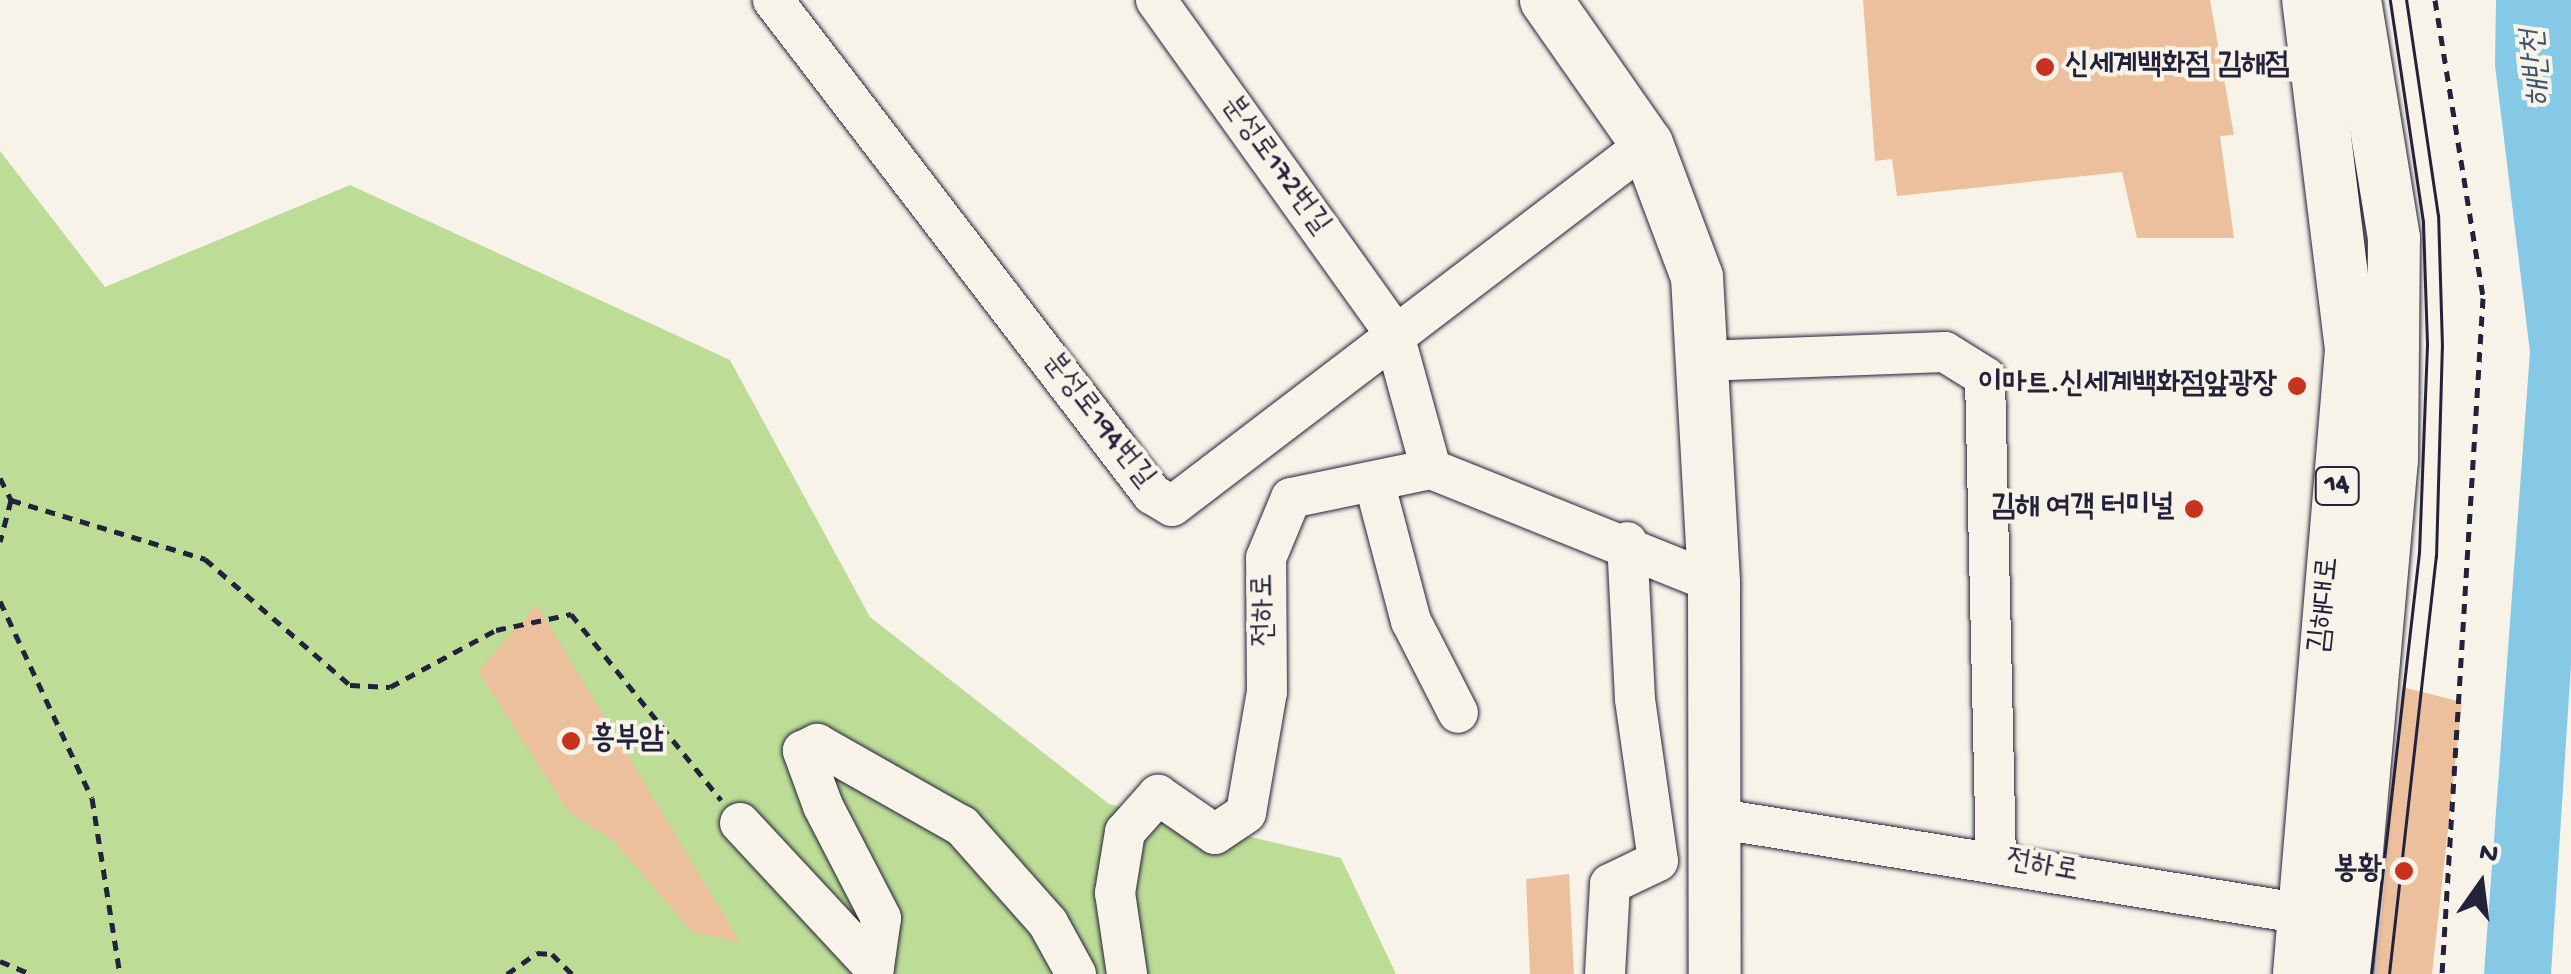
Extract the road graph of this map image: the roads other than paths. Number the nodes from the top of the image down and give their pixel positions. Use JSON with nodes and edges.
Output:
{"nodes":[{"id":1,"x":773,"y":0,"type":"edge"},
{"id":2,"x":1156,"y":0,"type":"edge"},
{"id":3,"x":1546,"y":0,"type":"edge"},
{"id":4,"x":2308,"y":0,"type":"edge"},
{"id":5,"x":2355,"y":0,"type":"edge"},
{"id":6,"x":1647,"y":144,"type":"junction"},
{"id":7,"x":1393,"y":332,"type":"junction"},
{"id":8,"x":1702,"y":361,"type":"junction"},
{"id":9,"x":1431,"y":469,"type":"junction"},
{"id":10,"x":1374,"y":484,"type":"junction"},
{"id":11,"x":1627,"y":542,"type":"junction"},
{"id":12,"x":1714,"y":583,"type":"junction"},
{"id":13,"x":1458,"y":714,"type":"dead end"},
{"id":14,"x":1720,"y":819,"type":"junction"},
{"id":15,"x":740,"y":823,"type":"road end"},
{"id":16,"x":1996,"y":860,"type":"junction"},
{"id":17,"x":2304,"y":914,"type":"junction"},
{"id":18,"x":1076,"y":974,"type":"edge"},
{"id":19,"x":1126,"y":974,"type":"edge"},
{"id":20,"x":1605,"y":974,"type":"edge"},
{"id":21,"x":1716,"y":974,"type":"edge"},
{"id":22,"x":2299,"y":974,"type":"edge"},
{"id":23,"x":2346,"y":974,"type":"edge"}],
"edges":[{"from":1,"to":7,"type":"street","name":"분성로194번길"},
{"from":2,"to":7,"type":"street","name":"분성로172번길"},
{"from":3,"to":6,"type":"main road"},
{"from":4,"to":17,"type":"main road","name":"김해대로","number":"14"},
{"from":5,"to":23,"type":"main road","name":"김해대로"},
{"from":6,"to":7,"type":"street","name":"분성로194번길"},
{"from":6,"to":8,"type":"main road"},
{"from":7,"to":9,"type":"street"},
{"from":8,"to":12,"type":"main road"},
{"from":8,"to":16,"type":"street"},
{"from":9,"to":10,"type":"street","name":"전하로"},
{"from":9,"to":11,"type":"street"},
{"from":10,"to":13,"type":"street"},
{"from":10,"to":19,"type":"street","name":"전하로"},
{"from":11,"to":12,"type":"street"},
{"from":11,"to":20,"type":"street"},
{"from":12,"to":14,"type":"main road"},
{"from":14,"to":16,"type":"street","name":"전하로"},
{"from":14,"to":21,"type":"main road"},
{"from":15,"to":18,"type":"street"},
{"from":16,"to":17,"type":"street","name":"전하로"},
{"from":17,"to":22,"type":"main road","name":"김해대로","number":"14"}]}
